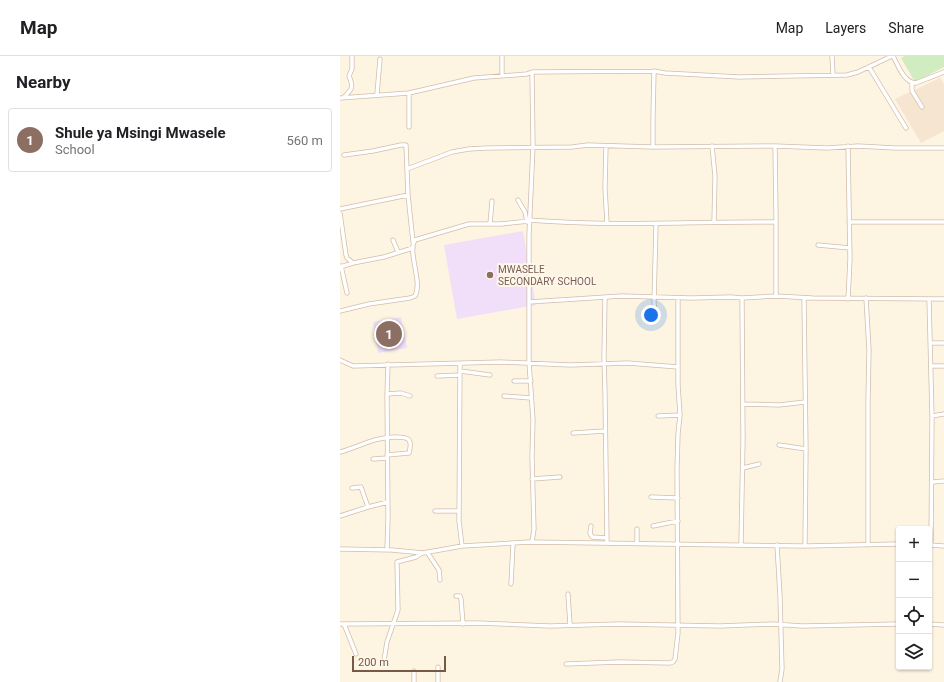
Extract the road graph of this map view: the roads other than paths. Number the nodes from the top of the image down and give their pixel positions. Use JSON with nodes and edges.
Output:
{"nodes":[{"id":1,"x":352,"y":56,"type":"edge"},
{"id":2,"x":502,"y":56,"type":"edge"},
{"id":3,"x":832,"y":56,"type":"edge"},
{"id":4,"x":879,"y":56,"type":"edge"},
{"id":5,"x":892,"y":56,"type":"edge"},
{"id":6,"x":380,"y":59,"type":"dead end"},
{"id":7,"x":882,"y":61,"type":"junction"},
{"id":8,"x":870,"y":67,"type":"junction"},
{"id":9,"x":654,"y":71,"type":"junction"},
{"id":10,"x":532,"y":72,"type":"junction"},
{"id":11,"x":943,"y":74,"type":"edge"},
{"id":12,"x":502,"y":75,"type":"junction"},
{"id":13,"x":833,"y":75,"type":"junction"},
{"id":14,"x":912,"y":83,"type":"junction"},
{"id":15,"x":409,"y":93,"type":"junction"},
{"id":16,"x":377,"y":94,"type":"junction"},
{"id":17,"x":342,"y":98,"type":"edge"},
{"id":18,"x":922,"y":107,"type":"dead end"},
{"id":19,"x":409,"y":127,"type":"dead end"},
{"id":20,"x":906,"y":128,"type":"dead end"},
{"id":21,"x":533,"y":146,"type":"junction"},
{"id":22,"x":606,"y":146,"type":"junction"},
{"id":23,"x":712,"y":146,"type":"junction"},
{"id":24,"x":775,"y":146,"type":"junction"},
{"id":25,"x":848,"y":146,"type":"junction"},
{"id":26,"x":654,"y":147,"type":"junction"},
{"id":27,"x":944,"y":148,"type":"edge"},
{"id":28,"x":344,"y":155,"type":"dead end"},
{"id":29,"x":407,"y":169,"type":"junction"},
{"id":30,"x":408,"y":194,"type":"junction"},
{"id":31,"x":518,"y":200,"type":"dead end"},
{"id":32,"x":492,"y":201,"type":"dead end"},
{"id":33,"x":340,"y":209,"type":"edge"},
{"id":34,"x":340,"y":213,"type":"edge"},
{"id":35,"x":529,"y":221,"type":"junction"},
{"id":36,"x":714,"y":222,"type":"junction"},
{"id":37,"x":776,"y":222,"type":"junction"},
{"id":38,"x":849,"y":222,"type":"junction"},
{"id":39,"x":944,"y":222,"type":"edge"},
{"id":40,"x":607,"y":223,"type":"junction"},
{"id":41,"x":490,"y":224,"type":"junction"},
{"id":42,"x":656,"y":224,"type":"junction"},
{"id":43,"x":393,"y":240,"type":"dead end"},
{"id":44,"x":413,"y":243,"type":"junction"},
{"id":45,"x":818,"y":245,"type":"dead end"},
{"id":46,"x":413,"y":248,"type":"junction"},
{"id":47,"x":850,"y":248,"type":"junction"},
{"id":48,"x":398,"y":252,"type":"junction"},
{"id":49,"x":353,"y":263,"type":"junction"},
{"id":50,"x":340,"y":267,"type":"edge"},
{"id":51,"x":347,"y":293,"type":"dead end"},
{"id":52,"x":776,"y":296,"type":"junction"},
{"id":53,"x":606,"y":297,"type":"junction"},
{"id":54,"x":654,"y":297,"type":"junction"},
{"id":55,"x":678,"y":298,"type":"junction"},
{"id":56,"x":742,"y":298,"type":"junction"},
{"id":57,"x":804,"y":298,"type":"junction"},
{"id":58,"x":866,"y":298,"type":"junction"},
{"id":59,"x":848,"y":299,"type":"junction"},
{"id":60,"x":929,"y":299,"type":"junction"},
{"id":61,"x":944,"y":299,"type":"edge"},
{"id":62,"x":529,"y":302,"type":"junction"},
{"id":63,"x":340,"y":311,"type":"edge"},
{"id":64,"x":656,"y":319,"type":"dead end"},
{"id":65,"x":930,"y":343,"type":"junction"},
{"id":66,"x":944,"y":343,"type":"edge"},
{"id":67,"x":340,"y":360,"type":"edge"},
{"id":68,"x":529,"y":362,"type":"junction"},
{"id":69,"x":388,"y":364,"type":"junction"},
{"id":70,"x":460,"y":364,"type":"junction"},
{"id":71,"x":604,"y":364,"type":"junction"},
{"id":72,"x":931,"y":366,"type":"junction"},
{"id":73,"x":944,"y":366,"type":"edge"},
{"id":74,"x":678,"y":367,"type":"junction"},
{"id":75,"x":460,"y":373,"type":"junction"},
{"id":76,"x":490,"y":375,"type":"dead end"},
{"id":77,"x":437,"y":376,"type":"dead end"},
{"id":78,"x":531,"y":381,"type":"junction"},
{"id":79,"x":514,"y":382,"type":"dead end"},
{"id":80,"x":387,"y":394,"type":"junction"},
{"id":81,"x":410,"y":396,"type":"dead end"},
{"id":82,"x":504,"y":396,"type":"dead end"},
{"id":83,"x":531,"y":398,"type":"junction"},
{"id":84,"x":805,"y":402,"type":"junction"},
{"id":85,"x":743,"y":404,"type":"junction"},
{"id":86,"x":680,"y":414,"type":"junction"},
{"id":87,"x":944,"y":414,"type":"edge"},
{"id":88,"x":658,"y":416,"type":"dead end"},
{"id":89,"x":932,"y":416,"type":"junction"},
{"id":90,"x":605,"y":431,"type":"junction"},
{"id":91,"x":573,"y":433,"type":"dead end"},
{"id":92,"x":387,"y":437,"type":"junction"},
{"id":93,"x":778,"y":445,"type":"dead end"},
{"id":94,"x":806,"y":449,"type":"junction"},
{"id":95,"x":340,"y":452,"type":"edge"},
{"id":96,"x":387,"y":456,"type":"junction"},
{"id":97,"x":373,"y":458,"type":"dead end"},
{"id":98,"x":759,"y":464,"type":"dead end"},
{"id":99,"x":743,"y":468,"type":"junction"},
{"id":100,"x":560,"y":476,"type":"dead end"},
{"id":101,"x":532,"y":479,"type":"junction"},
{"id":102,"x":944,"y":481,"type":"edge"},
{"id":103,"x":932,"y":482,"type":"junction"},
{"id":104,"x":352,"y":488,"type":"dead end"},
{"id":105,"x":650,"y":497,"type":"dead end"},
{"id":106,"x":678,"y":498,"type":"junction"},
{"id":107,"x":388,"y":502,"type":"junction"},
{"id":108,"x":368,"y":508,"type":"junction"},
{"id":109,"x":459,"y":510,"type":"junction"},
{"id":110,"x":435,"y":511,"type":"dead end"},
{"id":111,"x":340,"y":516,"type":"edge"},
{"id":112,"x":678,"y":521,"type":"junction"},
{"id":113,"x":591,"y":526,"type":"dead end"},
{"id":114,"x":653,"y":526,"type":"dead end"},
{"id":115,"x":931,"y":526,"type":"edge"},
{"id":116,"x":637,"y":529,"type":"dead end"},
{"id":117,"x":607,"y":538,"type":"junction"},
{"id":118,"x":532,"y":542,"type":"junction"},
{"id":119,"x":607,"y":543,"type":"junction"},
{"id":120,"x":513,"y":544,"type":"junction"},
{"id":121,"x":637,"y":544,"type":"junction"},
{"id":122,"x":678,"y":544,"type":"junction"},
{"id":123,"x":896,"y":544,"type":"edge"},
{"id":124,"x":741,"y":545,"type":"junction"},
{"id":125,"x":777,"y":545,"type":"junction"},
{"id":126,"x":868,"y":545,"type":"junction"},
{"id":127,"x":932,"y":545,"type":"edge"},
{"id":128,"x":462,"y":546,"type":"junction"},
{"id":129,"x":805,"y":546,"type":"junction"},
{"id":130,"x":944,"y":546,"type":"edge"},
{"id":131,"x":340,"y":549,"type":"edge"},
{"id":132,"x":387,"y":550,"type":"junction"},
{"id":133,"x":425,"y":552,"type":"junction"},
{"id":134,"x":440,"y":580,"type":"dead end"},
{"id":135,"x":511,"y":584,"type":"dead end"},
{"id":136,"x":568,"y":594,"type":"dead end"},
{"id":137,"x":456,"y":596,"type":"dead end"},
{"id":138,"x":394,"y":623,"type":"junction"},
{"id":139,"x":342,"y":624,"type":"edge"},
{"id":140,"x":462,"y":624,"type":"junction"},
{"id":141,"x":678,"y":624,"type":"junction"},
{"id":142,"x":781,"y":624,"type":"junction"},
{"id":143,"x":896,"y":624,"type":"edge"},
{"id":144,"x":932,"y":624,"type":"edge"},
{"id":145,"x":570,"y":625,"type":"junction"},
{"id":146,"x":944,"y":625,"type":"edge"},
{"id":147,"x":356,"y":654,"type":"dead end"},
{"id":148,"x":384,"y":660,"type":"dead end"},
{"id":149,"x":566,"y":664,"type":"dead end"},
{"id":150,"x":438,"y":667,"type":"dead end"},
{"id":151,"x":414,"y":671,"type":"dead end"},
{"id":152,"x":414,"y":682,"type":"edge"},
{"id":153,"x":438,"y":682,"type":"edge"},
{"id":154,"x":780,"y":682,"type":"edge"}],
"edges":[{"from":1,"to":17,"type":"street"},
{"from":2,"to":12,"type":"street"},
{"from":3,"to":13,"type":"street"},
{"from":4,"to":7,"type":"street"},
{"from":5,"to":7,"type":"street"},
{"from":5,"to":14,"type":"street"},
{"from":6,"to":16,"type":"street"},
{"from":7,"to":8,"type":"street"},
{"from":8,"to":13,"type":"street"},
{"from":8,"to":20,"type":"street"},
{"from":9,"to":10,"type":"street"},
{"from":9,"to":13,"type":"street"},
{"from":9,"to":26,"type":"street"},
{"from":10,"to":12,"type":"street"},
{"from":10,"to":21,"type":"street"},
{"from":11,"to":14,"type":"street"},
{"from":12,"to":15,"type":"street"},
{"from":14,"to":18,"type":"street"},
{"from":15,"to":16,"type":"street"},
{"from":15,"to":19,"type":"street"},
{"from":16,"to":17,"type":"street"},
{"from":21,"to":22,"type":"street"},
{"from":21,"to":29,"type":"street"},
{"from":21,"to":35,"type":"street"},
{"from":22,"to":26,"type":"street"},
{"from":22,"to":40,"type":"street"},
{"from":23,"to":24,"type":"street"},
{"from":23,"to":26,"type":"street"},
{"from":23,"to":36,"type":"street"},
{"from":24,"to":25,"type":"street"},
{"from":24,"to":37,"type":"street"},
{"from":25,"to":27,"type":"street"},
{"from":25,"to":38,"type":"street"},
{"from":28,"to":29,"type":"street"},
{"from":29,"to":30,"type":"street"},
{"from":30,"to":33,"type":"street"},
{"from":30,"to":44,"type":"street"},
{"from":31,"to":35,"type":"street"},
{"from":32,"to":41,"type":"street"},
{"from":34,"to":49,"type":"street"},
{"from":35,"to":40,"type":"street"},
{"from":35,"to":41,"type":"street"},
{"from":35,"to":62,"type":"street"},
{"from":36,"to":37,"type":"street"},
{"from":36,"to":42,"type":"street"},
{"from":37,"to":52,"type":"street"},
{"from":38,"to":39,"type":"street"},
{"from":38,"to":47,"type":"street"},
{"from":40,"to":42,"type":"street"},
{"from":41,"to":44,"type":"street"},
{"from":42,"to":54,"type":"street"},
{"from":43,"to":48,"type":"street"},
{"from":44,"to":46,"type":"street"},
{"from":45,"to":47,"type":"street"},
{"from":46,"to":48,"type":"street"},
{"from":46,"to":63,"type":"street"},
{"from":47,"to":59,"type":"street"},
{"from":48,"to":49,"type":"street"},
{"from":49,"to":50,"type":"street"},
{"from":50,"to":51,"type":"street"},
{"from":52,"to":56,"type":"street"},
{"from":52,"to":57,"type":"street"},
{"from":53,"to":54,"type":"street"},
{"from":53,"to":62,"type":"street"},
{"from":53,"to":71,"type":"street"},
{"from":54,"to":55,"type":"street"},
{"from":54,"to":64,"type":"street"},
{"from":55,"to":56,"type":"street"},
{"from":55,"to":74,"type":"street"},
{"from":56,"to":85,"type":"street"},
{"from":57,"to":59,"type":"street"},
{"from":57,"to":84,"type":"street"},
{"from":58,"to":59,"type":"street"},
{"from":58,"to":60,"type":"street"},
{"from":58,"to":126,"type":"street"},
{"from":60,"to":61,"type":"street"},
{"from":60,"to":65,"type":"street"},
{"from":62,"to":68,"type":"street"},
{"from":65,"to":66,"type":"street"},
{"from":65,"to":72,"type":"street"},
{"from":67,"to":69,"type":"street"},
{"from":68,"to":70,"type":"street"},
{"from":68,"to":71,"type":"street"},
{"from":68,"to":78,"type":"street"},
{"from":69,"to":70,"type":"street"},
{"from":69,"to":80,"type":"street"},
{"from":70,"to":75,"type":"street"},
{"from":71,"to":74,"type":"street"},
{"from":71,"to":90,"type":"street"},
{"from":72,"to":73,"type":"street"},
{"from":72,"to":89,"type":"street"},
{"from":74,"to":86,"type":"street"},
{"from":75,"to":76,"type":"street"},
{"from":75,"to":77,"type":"street"},
{"from":75,"to":109,"type":"street"},
{"from":78,"to":79,"type":"street"},
{"from":78,"to":83,"type":"street"},
{"from":80,"to":81,"type":"street"},
{"from":80,"to":92,"type":"street"},
{"from":82,"to":83,"type":"street"},
{"from":83,"to":101,"type":"street"},
{"from":84,"to":85,"type":"street"},
{"from":84,"to":94,"type":"street"},
{"from":85,"to":99,"type":"street"},
{"from":86,"to":88,"type":"street"},
{"from":86,"to":106,"type":"street"},
{"from":87,"to":89,"type":"street"},
{"from":89,"to":103,"type":"street"},
{"from":90,"to":91,"type":"street"},
{"from":90,"to":117,"type":"street"},
{"from":92,"to":95,"type":"street"},
{"from":92,"to":96,"type":"street"},
{"from":92,"to":96,"type":"street"},
{"from":93,"to":94,"type":"street"},
{"from":94,"to":129,"type":"street"},
{"from":96,"to":97,"type":"street"},
{"from":96,"to":107,"type":"street"},
{"from":98,"to":99,"type":"street"},
{"from":99,"to":124,"type":"street"},
{"from":100,"to":101,"type":"street"},
{"from":101,"to":118,"type":"street"},
{"from":102,"to":103,"type":"street"},
{"from":103,"to":115,"type":"street"},
{"from":104,"to":108,"type":"street"},
{"from":105,"to":106,"type":"street"},
{"from":106,"to":112,"type":"street"},
{"from":107,"to":108,"type":"street"},
{"from":107,"to":132,"type":"street"},
{"from":108,"to":111,"type":"street"},
{"from":109,"to":110,"type":"street"},
{"from":109,"to":128,"type":"street"},
{"from":112,"to":114,"type":"street"},
{"from":112,"to":122,"type":"street"},
{"from":113,"to":117,"type":"street"},
{"from":116,"to":121,"type":"street"},
{"from":117,"to":119,"type":"street"},
{"from":118,"to":119,"type":"street"},
{"from":118,"to":120,"type":"street"},
{"from":119,"to":121,"type":"street"},
{"from":120,"to":128,"type":"street"},
{"from":120,"to":135,"type":"street"},
{"from":121,"to":122,"type":"street"},
{"from":122,"to":124,"type":"street"},
{"from":122,"to":141,"type":"street"},
{"from":123,"to":126,"type":"street"},
{"from":124,"to":125,"type":"street"},
{"from":125,"to":129,"type":"street"},
{"from":125,"to":142,"type":"street"},
{"from":126,"to":129,"type":"street"},
{"from":127,"to":130,"type":"street"},
{"from":128,"to":133,"type":"street"},
{"from":131,"to":132,"type":"street"},
{"from":132,"to":133,"type":"street"},
{"from":133,"to":134,"type":"street"},
{"from":133,"to":138,"type":"street"},
{"from":136,"to":145,"type":"street"},
{"from":137,"to":140,"type":"street"},
{"from":138,"to":139,"type":"street"},
{"from":138,"to":140,"type":"street"},
{"from":138,"to":148,"type":"street"},
{"from":139,"to":147,"type":"street"},
{"from":140,"to":145,"type":"street"},
{"from":141,"to":142,"type":"street"},
{"from":141,"to":145,"type":"street"},
{"from":141,"to":149,"type":"street"},
{"from":142,"to":143,"type":"street"},
{"from":142,"to":154,"type":"street"},
{"from":144,"to":146,"type":"street"},
{"from":150,"to":153,"type":"street"},
{"from":151,"to":152,"type":"street"}]}
